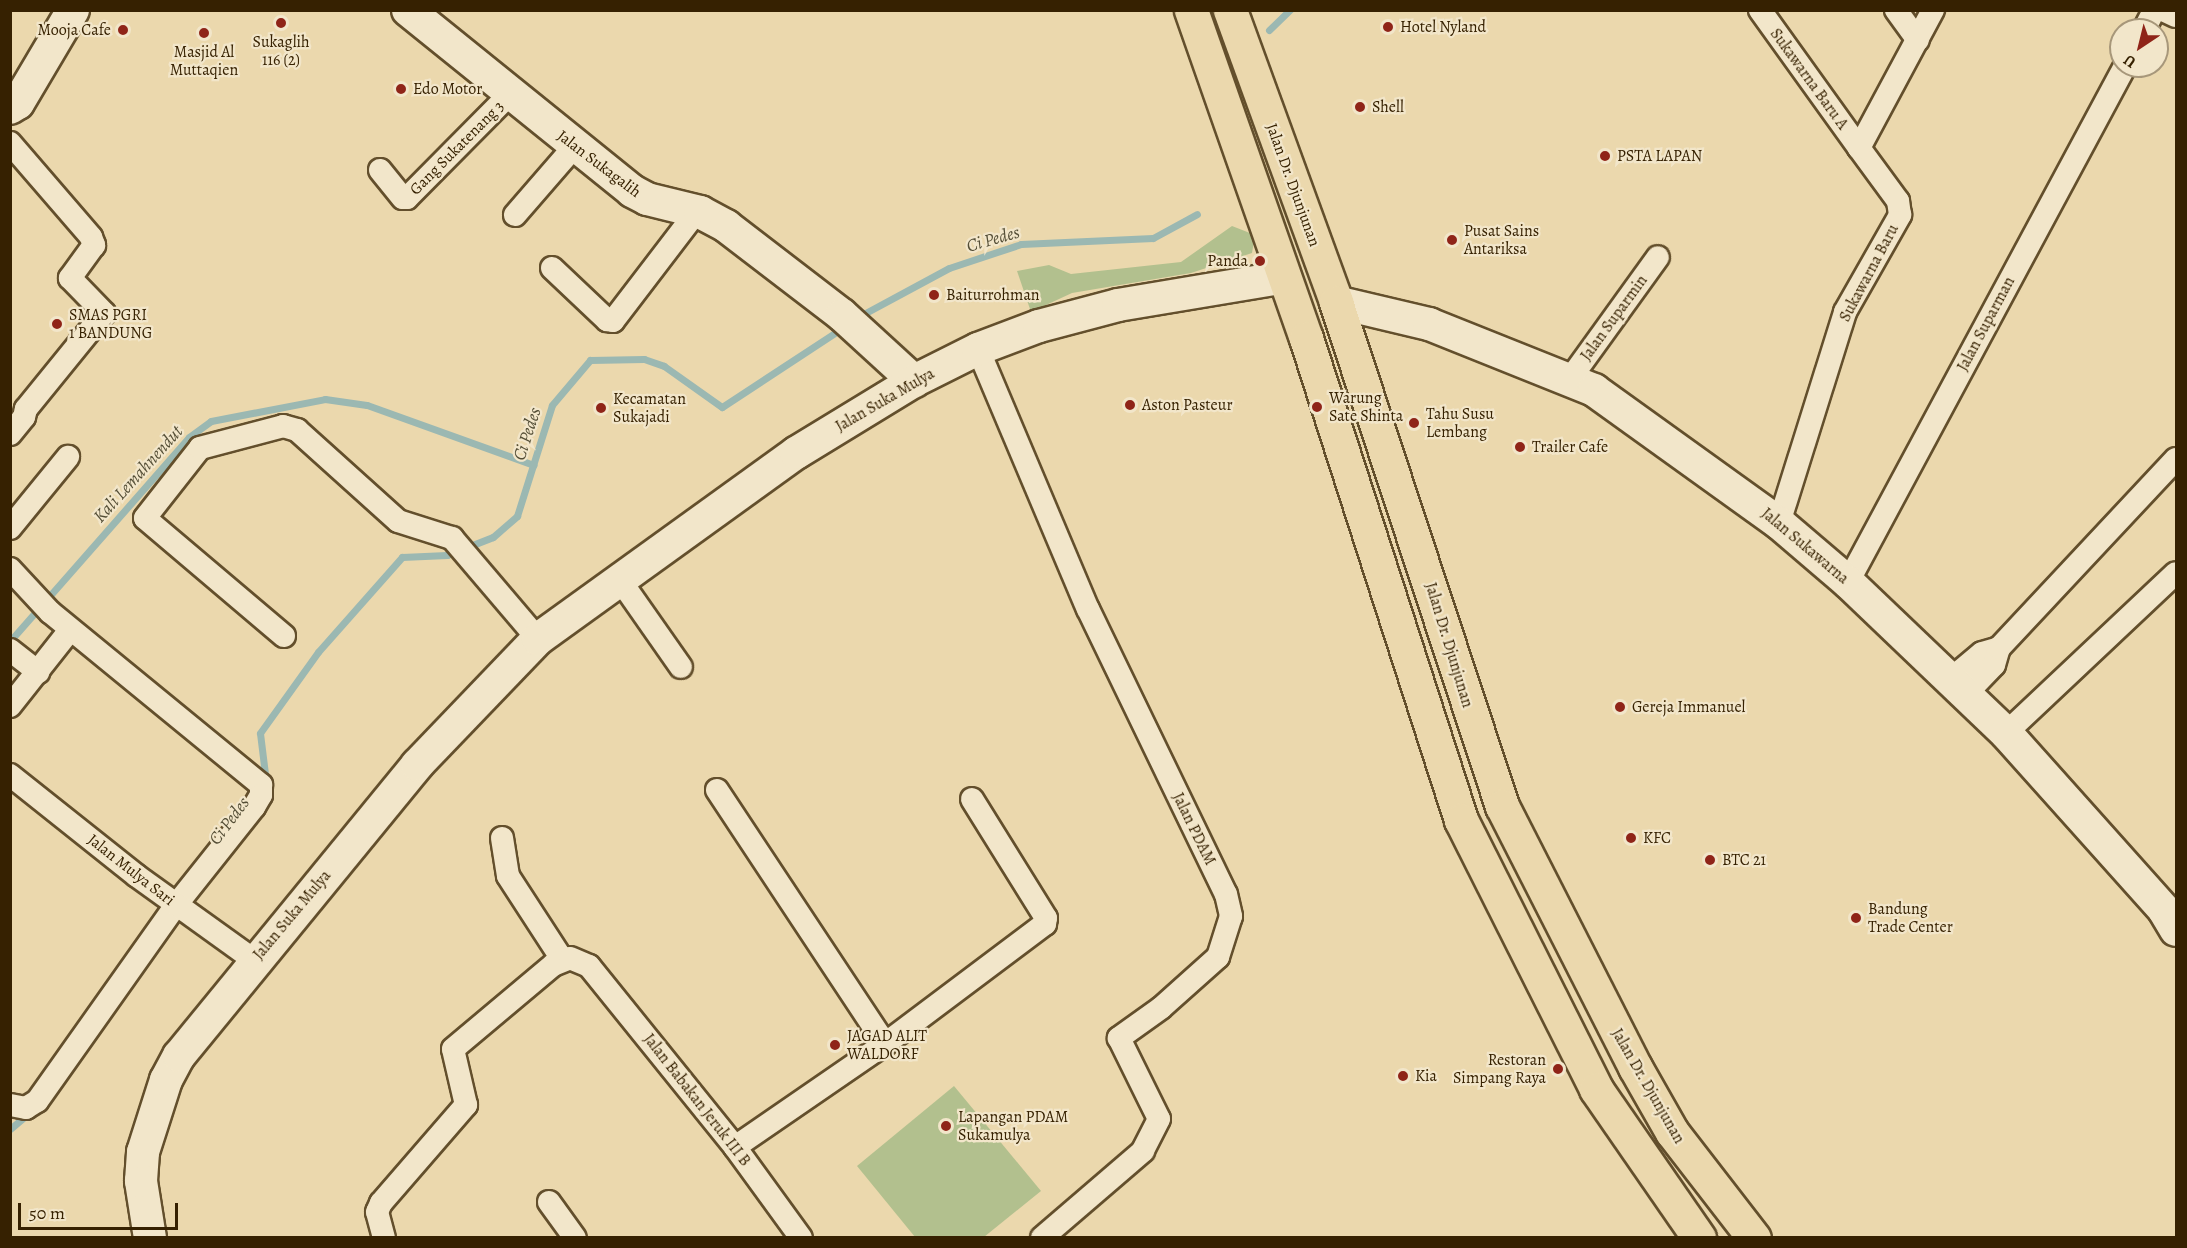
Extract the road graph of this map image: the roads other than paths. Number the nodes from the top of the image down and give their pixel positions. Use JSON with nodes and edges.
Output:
{"nodes":[{"id":1,"x":73,"y":10,"type":"edge"},
{"id":2,"x":408,"y":10,"type":"edge"},
{"id":3,"x":1191,"y":10,"type":"edge"},
{"id":4,"x":1230,"y":10,"type":"edge"},
{"id":5,"x":1760,"y":10,"type":"edge"},
{"id":6,"x":1896,"y":10,"type":"edge"},
{"id":7,"x":1933,"y":10,"type":"edge"},
{"id":8,"x":2163,"y":10,"type":"edge"},
{"id":9,"x":2176,"y":16,"type":"edge"},
{"id":10,"x":1918,"y":40,"type":"junction"},
{"id":11,"x":2119,"y":78,"type":"edge"},
{"id":12,"x":510,"y":94,"type":"junction"},
{"id":13,"x":10,"y":108,"type":"edge"},
{"id":14,"x":10,"y":143,"type":"edge"},
{"id":15,"x":574,"y":147,"type":"junction"},
{"id":16,"x":1859,"y":148,"type":"junction"},
{"id":17,"x":380,"y":170,"type":"dead end"},
{"id":18,"x":697,"y":211,"type":"junction"},
{"id":19,"x":515,"y":215,"type":"dead end"},
{"id":20,"x":1658,"y":256,"type":"dead end"},
{"id":21,"x":552,"y":268,"type":"dead end"},
{"id":22,"x":1285,"y":277,"type":"junction"},
{"id":23,"x":1336,"y":302,"type":"junction"},
{"id":24,"x":978,"y":349,"type":"junction"},
{"id":25,"x":1570,"y":379,"type":"junction"},
{"id":26,"x":914,"y":381,"type":"junction"},
{"id":27,"x":10,"y":434,"type":"edge"},
{"id":28,"x":68,"y":457,"type":"dead end"},
{"id":29,"x":2176,"y":459,"type":"edge"},
{"id":30,"x":1779,"y":523,"type":"junction"},
{"id":31,"x":10,"y":528,"type":"edge"},
{"id":32,"x":10,"y":569,"type":"edge"},
{"id":33,"x":2176,"y":573,"type":"edge"},
{"id":34,"x":620,"y":580,"type":"junction"},
{"id":35,"x":1848,"y":582,"type":"junction"},
{"id":36,"x":70,"y":630,"type":"junction"},
{"id":37,"x":284,"y":636,"type":"dead end"},
{"id":38,"x":538,"y":639,"type":"junction"},
{"id":39,"x":14,"y":653,"type":"edge"},
{"id":40,"x":681,"y":667,"type":"dead end"},
{"id":41,"x":38,"y":672,"type":"junction"},
{"id":42,"x":1959,"y":687,"type":"junction"},
{"id":43,"x":10,"y":706,"type":"edge"},
{"id":44,"x":2006,"y":733,"type":"junction"},
{"id":45,"x":10,"y":775,"type":"edge"},
{"id":46,"x":717,"y":790,"type":"dead end"},
{"id":47,"x":972,"y":799,"type":"dead end"},
{"id":48,"x":502,"y":838,"type":"dead end"},
{"id":49,"x":176,"y":905,"type":"junction"},
{"id":50,"x":2172,"y":913,"type":"edge"},
{"id":51,"x":562,"y":958,"type":"junction"},
{"id":52,"x":254,"y":960,"type":"junction"},
{"id":53,"x":885,"y":1044,"type":"junction"},
{"id":54,"x":10,"y":1105,"type":"edge"},
{"id":55,"x":735,"y":1147,"type":"junction"},
{"id":56,"x":549,"y":1202,"type":"dead end"},
{"id":57,"x":150,"y":1238,"type":"edge"},
{"id":58,"x":384,"y":1238,"type":"edge"},
{"id":59,"x":575,"y":1238,"type":"edge"},
{"id":60,"x":801,"y":1238,"type":"edge"},
{"id":61,"x":1042,"y":1238,"type":"edge"},
{"id":62,"x":1699,"y":1238,"type":"edge"},
{"id":63,"x":1754,"y":1238,"type":"edge"}],
"edges":[{"from":1,"to":13,"type":"street"},
{"from":2,"to":12,"type":"street","name":"Jalan Sukagalih"},
{"from":3,"to":22,"type":"highway"},
{"from":4,"to":23,"type":"highway","name":"Jalan Dr. Djunjunan"},
{"from":5,"to":16,"type":"street","name":"Sukawarna Baru A"},
{"from":6,"to":10,"type":"street"},
{"from":7,"to":10,"type":"street"},
{"from":8,"to":9,"type":"street"},
{"from":10,"to":16,"type":"street"},
{"from":11,"to":35,"type":"street","name":"Jalan Suparman"},
{"from":12,"to":15,"type":"street","name":"Jalan Sukagalih"},
{"from":12,"to":17,"type":"street","name":"Gang Sukatenang 3"},
{"from":14,"to":27,"type":"street"},
{"from":15,"to":18,"type":"street","name":"Jalan Sukagalih"},
{"from":15,"to":19,"type":"street"},
{"from":16,"to":30,"type":"street","name":"Sukawarna Baru"},
{"from":18,"to":21,"type":"street"},
{"from":18,"to":26,"type":"street","name":"Jalan Sukagalih"},
{"from":20,"to":25,"type":"street","name":"Jalan Suparmin"},
{"from":22,"to":24,"type":"street","name":"Jalan Suka Mulya"},
{"from":22,"to":62,"type":"highway"},
{"from":23,"to":25,"type":"street","name":"Jalan Sukawarna"},
{"from":23,"to":63,"type":"highway","name":"Jalan Dr. Djunjunan"},
{"from":24,"to":26,"type":"street","name":"Jalan Suka Mulya"},
{"from":24,"to":61,"type":"street","name":"Jalan PDAM"},
{"from":25,"to":30,"type":"street","name":"Jalan Sukawarna"},
{"from":26,"to":34,"type":"street","name":"Jalan Suka Mulya"},
{"from":28,"to":31,"type":"street"},
{"from":29,"to":42,"type":"street"},
{"from":30,"to":35,"type":"street","name":"Jalan Sukawarna"},
{"from":32,"to":36,"type":"street"},
{"from":33,"to":44,"type":"street"},
{"from":34,"to":38,"type":"street","name":"Jalan Suka Mulya"},
{"from":34,"to":40,"type":"street"},
{"from":35,"to":42,"type":"street","name":"Jalan Sukawarna"},
{"from":36,"to":41,"type":"street"},
{"from":36,"to":49,"type":"street"},
{"from":37,"to":38,"type":"street"},
{"from":38,"to":52,"type":"street","name":"Jalan Suka Mulya"},
{"from":39,"to":41,"type":"street"},
{"from":41,"to":43,"type":"street"},
{"from":42,"to":44,"type":"street","name":"Jalan Sukawarna"},
{"from":44,"to":50,"type":"street","name":"Jalan Sukawarna"},
{"from":45,"to":49,"type":"street","name":"Jalan Mulya Sari"},
{"from":46,"to":53,"type":"street"},
{"from":47,"to":53,"type":"street"},
{"from":48,"to":51,"type":"street"},
{"from":49,"to":52,"type":"street","name":"Jalan Mulya Sari"},
{"from":49,"to":54,"type":"street"},
{"from":51,"to":55,"type":"street","name":"Jalan Babakan Jeruk III B"},
{"from":51,"to":58,"type":"street"},
{"from":52,"to":57,"type":"street","name":"Jalan Suka Mulya"},
{"from":53,"to":55,"type":"street"},
{"from":55,"to":60,"type":"street","name":"Jalan Babakan Jeruk III B"},
{"from":56,"to":59,"type":"street"}]}
